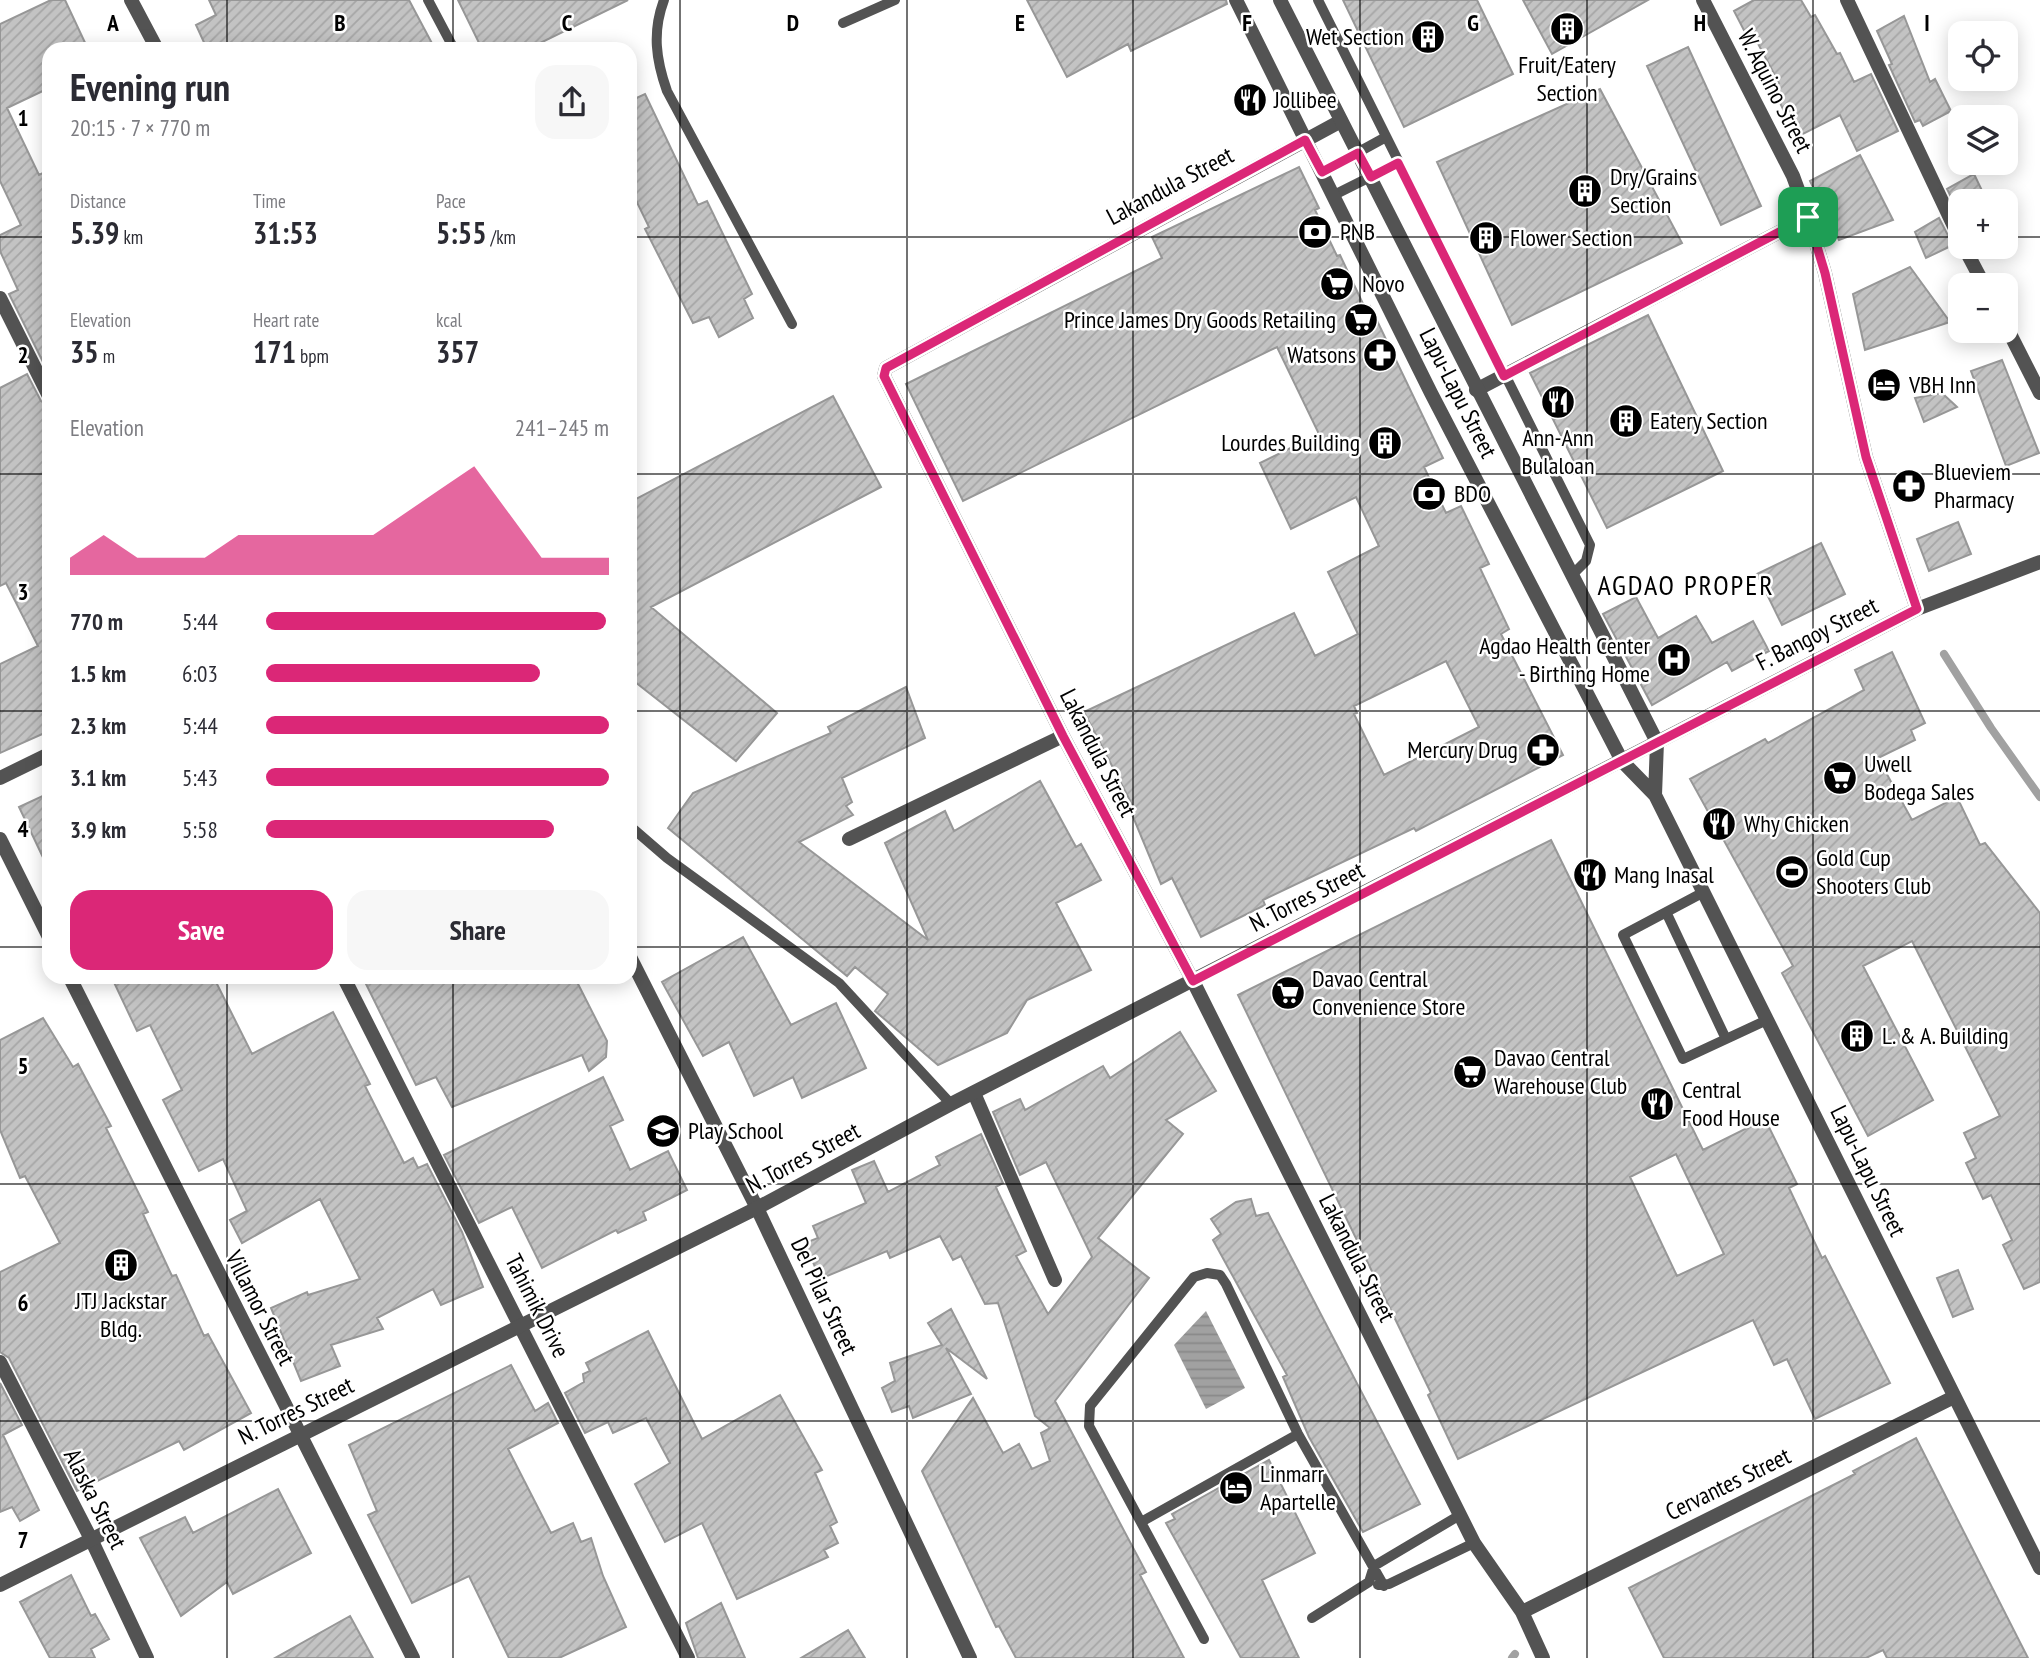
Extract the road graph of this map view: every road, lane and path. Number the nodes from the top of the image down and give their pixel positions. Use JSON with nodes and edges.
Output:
{"nodes":[{"id":1,"x":131,"y":0,"type":"edge"},
{"id":2,"x":428,"y":0,"type":"edge"},
{"id":3,"x":664,"y":0,"type":"edge"},
{"id":4,"x":895,"y":0,"type":"edge"},
{"id":5,"x":1236,"y":0,"type":"edge"},
{"id":6,"x":1280,"y":0,"type":"edge"},
{"id":7,"x":1318,"y":0,"type":"edge"},
{"id":8,"x":1703,"y":0,"type":"edge"},
{"id":9,"x":1847,"y":0,"type":"edge"},
{"id":10,"x":843,"y":23,"type":"dead end"},
{"id":11,"x":153,"y":42,"type":"edge"},
{"id":12,"x":450,"y":42,"type":"edge"},
{"id":13,"x":1341,"y":121,"type":"junction"},
{"id":14,"x":1386,"y":137,"type":"junction"},
{"id":15,"x":1305,"y":140,"type":"junction"},
{"id":16,"x":1358,"y":153,"type":"junction"},
{"id":17,"x":1398,"y":163,"type":"junction"},
{"id":18,"x":1322,"y":172,"type":"junction"},
{"id":19,"x":1371,"y":177,"type":"junction"},
{"id":20,"x":1334,"y":195,"type":"junction"},
{"id":21,"x":1948,"y":214,"type":"edge"},
{"id":22,"x":1808,"y":217,"type":"junction"},
{"id":23,"x":0,"y":298,"type":"edge"},
{"id":24,"x":792,"y":324,"type":"dead end"},
{"id":25,"x":2015,"y":343,"type":"edge"},
{"id":26,"x":1504,"y":376,"type":"junction"},
{"id":27,"x":42,"y":382,"type":"edge"},
{"id":28,"x":1475,"y":390,"type":"junction"},
{"id":29,"x":2040,"y":393,"type":"edge"},
{"id":30,"x":2040,"y":562,"type":"edge"},
{"id":31,"x":1571,"y":576,"type":"junction"},
{"id":32,"x":1917,"y":609,"type":"junction"},
{"id":33,"x":1063,"y":736,"type":"junction"},
{"id":34,"x":1657,"y":742,"type":"junction"},
{"id":35,"x":42,"y":757,"type":"edge"},
{"id":36,"x":1622,"y":761,"type":"junction"},
{"id":37,"x":0,"y":778,"type":"edge"},
{"id":38,"x":1655,"y":794,"type":"junction"},
{"id":39,"x":637,"y":832,"type":"edge"},
{"id":40,"x":0,"y":839,"type":"edge"},
{"id":41,"x":849,"y":839,"type":"dead end"},
{"id":42,"x":1704,"y":892,"type":"junction"},
{"id":43,"x":1667,"y":914,"type":"junction"},
{"id":44,"x":42,"y":923,"type":"edge"},
{"id":45,"x":637,"y":971,"type":"edge"},
{"id":46,"x":1193,"y":981,"type":"junction"},
{"id":47,"x":73,"y":984,"type":"edge"},
{"id":48,"x":347,"y":984,"type":"edge"},
{"id":49,"x":1767,"y":1020,"type":"junction"},
{"id":50,"x":1726,"y":1039,"type":"junction"},
{"id":51,"x":974,"y":1093,"type":"junction"},
{"id":52,"x":951,"y":1104,"type":"junction"},
{"id":53,"x":757,"y":1208,"type":"junction"},
{"id":54,"x":1055,"y":1280,"type":"dead end"},
{"id":55,"x":522,"y":1325,"type":"junction"},
{"id":56,"x":0,"y":1362,"type":"edge"},
{"id":57,"x":1954,"y":1397,"type":"junction"},
{"id":58,"x":1298,"y":1434,"type":"junction"},
{"id":59,"x":299,"y":1435,"type":"junction"},
{"id":60,"x":1460,"y":1515,"type":"junction"},
{"id":61,"x":1141,"y":1522,"type":"junction"},
{"id":62,"x":91,"y":1539,"type":"junction"},
{"id":63,"x":1474,"y":1543,"type":"junction"},
{"id":64,"x":1374,"y":1566,"type":"junction"},
{"id":65,"x":2040,"y":1568,"type":"edge"},
{"id":66,"x":1369,"y":1582,"type":"junction"},
{"id":67,"x":0,"y":1585,"type":"edge"},
{"id":68,"x":1384,"y":1586,"type":"junction"},
{"id":69,"x":1522,"y":1612,"type":"junction"},
{"id":70,"x":1312,"y":1618,"type":"dead end"},
{"id":71,"x":1203,"y":1639,"type":"dead end"},
{"id":72,"x":147,"y":1658,"type":"edge"},
{"id":73,"x":413,"y":1658,"type":"edge"},
{"id":74,"x":688,"y":1658,"type":"edge"},
{"id":75,"x":970,"y":1658,"type":"edge"},
{"id":76,"x":1543,"y":1658,"type":"edge"}],
"edges":[{"from":1,"to":11,"type":"street"},
{"from":2,"to":12,"type":"lane"},
{"from":3,"to":24,"type":"lane"},
{"from":4,"to":10,"type":"lane"},
{"from":5,"to":15,"type":"street","name":"Lapu-Lapu Street"},
{"from":6,"to":13,"type":"street","name":"Lapu-Lapu Street"},
{"from":7,"to":14,"type":"lane"},
{"from":8,"to":22,"type":"street","name":"W. Aquino Street"},
{"from":9,"to":21,"type":"street"},
{"from":13,"to":15,"type":"street","name":"Lakandula Street"},
{"from":13,"to":16,"type":"street","name":"Lapu-Lapu Street"},
{"from":14,"to":16,"type":"lane"},
{"from":14,"to":17,"type":"lane"},
{"from":15,"to":18,"type":"street","name":"Lapu-Lapu Street"},
{"from":15,"to":33,"type":"street","name":"Lakandula Street"},
{"from":16,"to":18,"type":"lane"},
{"from":16,"to":19,"type":"street","name":"Lapu-Lapu Street"},
{"from":17,"to":19,"type":"lane"},
{"from":17,"to":26,"type":"lane"},
{"from":18,"to":20,"type":"street","name":"Lapu-Lapu Street"},
{"from":19,"to":20,"type":"lane"},
{"from":19,"to":28,"type":"street","name":"Lapu-Lapu Street"},
{"from":20,"to":36,"type":"street","name":"Lapu-Lapu Street"},
{"from":22,"to":26,"type":"street"},
{"from":22,"to":32,"type":"street","name":"W. Aquino Street"},
{"from":23,"to":27,"type":"street"},
{"from":25,"to":29,"type":"street"},
{"from":26,"to":28,"type":"street"},
{"from":26,"to":31,"type":"lane"},
{"from":28,"to":31,"type":"street","name":"Lapu-Lapu Street"},
{"from":30,"to":32,"type":"street","name":"F. Bangoy Street"},
{"from":31,"to":34,"type":"street","name":"Lapu-Lapu Street"},
{"from":32,"to":34,"type":"street","name":"F. Bangoy Street"},
{"from":33,"to":41,"type":"street"},
{"from":33,"to":46,"type":"street","name":"Lakandula Street"},
{"from":34,"to":36,"type":"street","name":"F. Bangoy Street"},
{"from":34,"to":38,"type":"street","name":"Lapu-Lapu Street"},
{"from":35,"to":37,"type":"street"},
{"from":36,"to":38,"type":"street","name":"Lapu-Lapu Street"},
{"from":36,"to":46,"type":"street","name":"N. Torres Street"},
{"from":38,"to":42,"type":"street","name":"Lapu-Lapu Street"},
{"from":39,"to":52,"type":"lane"},
{"from":40,"to":44,"type":"street"},
{"from":42,"to":43,"type":"lane"},
{"from":42,"to":49,"type":"street","name":"Lapu-Lapu Street"},
{"from":43,"to":50,"type":"lane"},
{"from":43,"to":50,"type":"lane"},
{"from":45,"to":53,"type":"street","name":"Del Pilar Street"},
{"from":46,"to":51,"type":"street","name":"N. Torres Street"},
{"from":46,"to":60,"type":"street","name":"Lakandula Street"},
{"from":47,"to":59,"type":"street","name":"Villamor Street"},
{"from":48,"to":55,"type":"street","name":"Tahimik Drive"},
{"from":49,"to":50,"type":"lane"},
{"from":49,"to":57,"type":"street","name":"Lapu-Lapu Street"},
{"from":51,"to":52,"type":"street","name":"N. Torres Street"},
{"from":51,"to":54,"type":"street"},
{"from":52,"to":53,"type":"street","name":"N. Torres Street"},
{"from":53,"to":55,"type":"street","name":"N. Torres Street"},
{"from":53,"to":75,"type":"street","name":"Del Pilar Street"},
{"from":55,"to":59,"type":"street","name":"N. Torres Street"},
{"from":55,"to":74,"type":"street","name":"Tahimik Drive"},
{"from":56,"to":62,"type":"street","name":"Alaska Street"},
{"from":57,"to":65,"type":"street","name":"Lapu-Lapu Street"},
{"from":57,"to":69,"type":"street","name":"Cervantes Street"},
{"from":58,"to":61,"type":"lane"},
{"from":58,"to":61,"type":"lane"},
{"from":58,"to":64,"type":"lane"},
{"from":59,"to":62,"type":"street","name":"N. Torres Street"},
{"from":59,"to":73,"type":"street","name":"Villamor Street"},
{"from":60,"to":63,"type":"street","name":"Lakandula Street"},
{"from":60,"to":64,"type":"lane"},
{"from":61,"to":71,"type":"lane"},
{"from":62,"to":67,"type":"street","name":"N. Torres Street"},
{"from":62,"to":72,"type":"street","name":"Alaska Street"},
{"from":63,"to":68,"type":"lane"},
{"from":63,"to":69,"type":"street","name":"Lakandula Street"},
{"from":64,"to":66,"type":"lane"},
{"from":64,"to":68,"type":"lane"},
{"from":66,"to":68,"type":"lane"},
{"from":66,"to":70,"type":"lane"},
{"from":69,"to":76,"type":"street","name":"Lakandula Street"}]}
